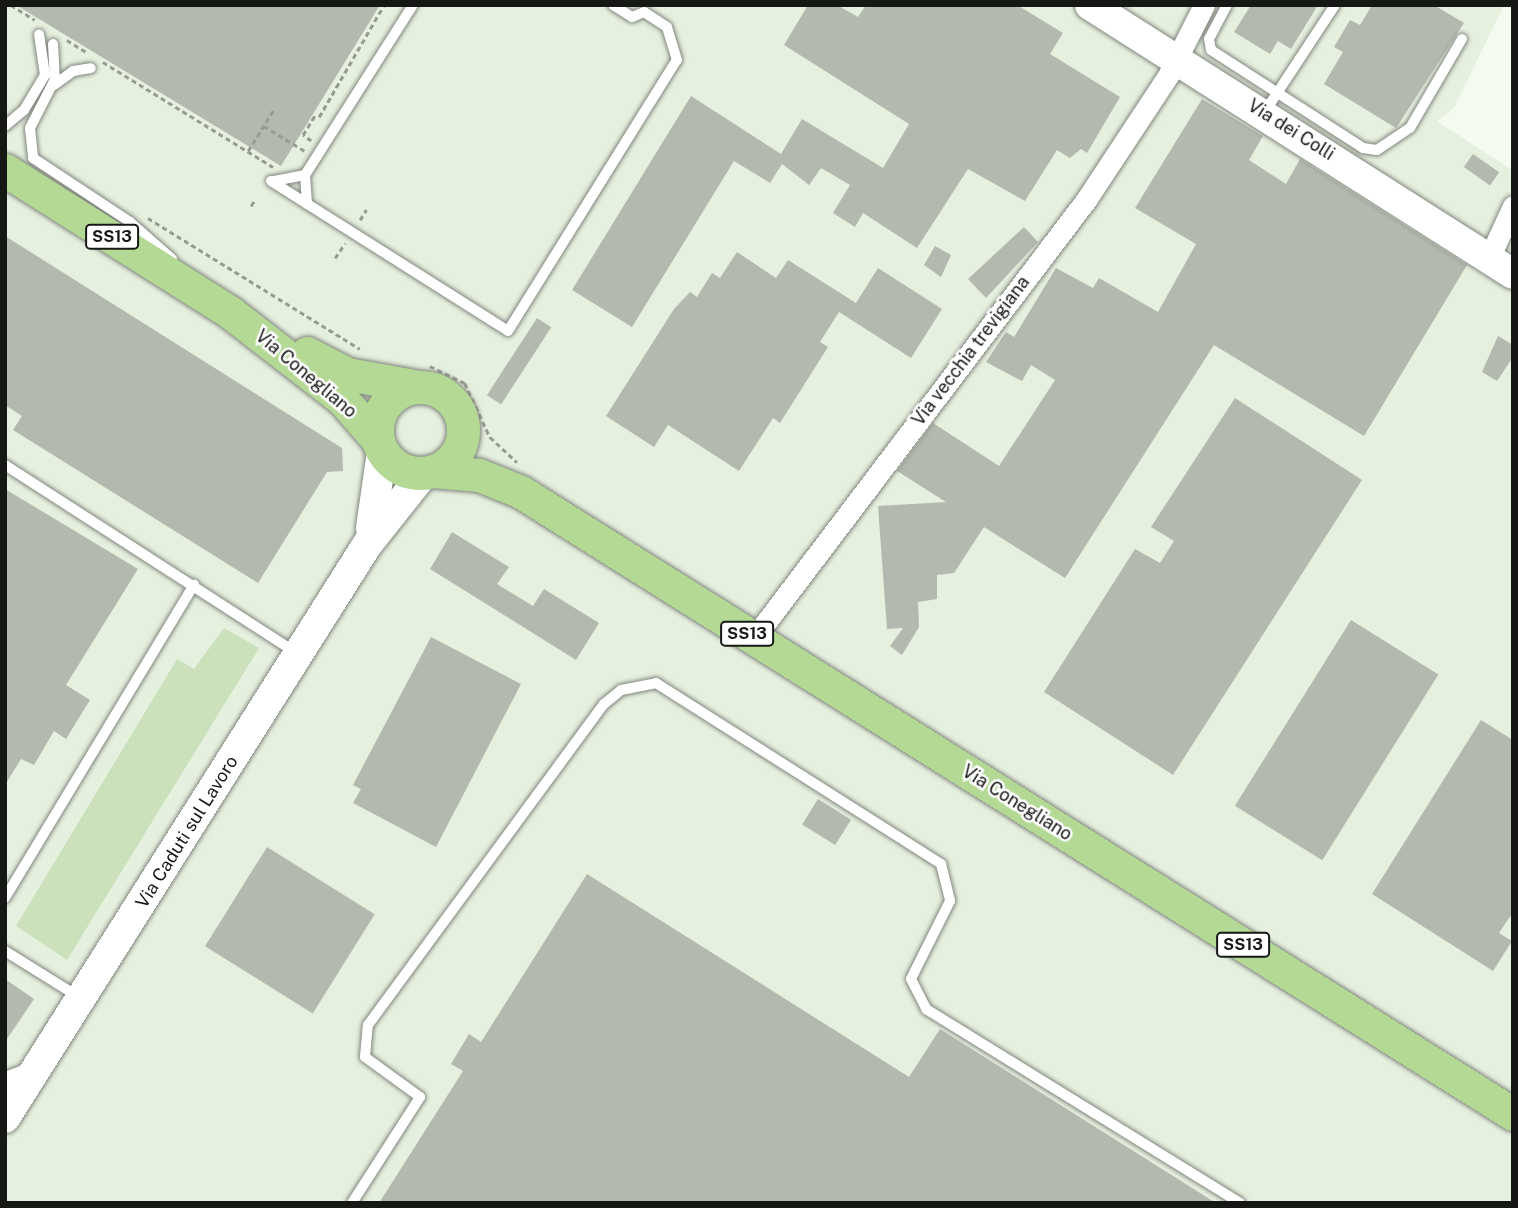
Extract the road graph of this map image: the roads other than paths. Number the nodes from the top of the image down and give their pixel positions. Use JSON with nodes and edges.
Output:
{"nodes":[{"id":1,"x":413,"y":5,"type":"edge"},
{"id":2,"x":613,"y":5,"type":"edge"},
{"id":3,"x":1090,"y":5,"type":"edge"},
{"id":4,"x":1204,"y":5,"type":"edge"},
{"id":5,"x":1227,"y":5,"type":"edge"},
{"id":6,"x":1335,"y":5,"type":"edge"},
{"id":7,"x":43,"y":31,"type":"road end"},
{"id":8,"x":55,"y":39,"type":"road end"},
{"id":9,"x":1462,"y":39,"type":"dead end"},
{"id":10,"x":1178,"y":58,"type":"junction"},
{"id":11,"x":91,"y":68,"type":"dead end"},
{"id":12,"x":52,"y":87,"type":"junction"},
{"id":13,"x":1271,"y":103,"type":"junction"},
{"id":14,"x":5,"y":126,"type":"edge"},
{"id":15,"x":5,"y":170,"type":"edge"},
{"id":16,"x":305,"y":175,"type":"junction"},
{"id":17,"x":307,"y":204,"type":"junction"},
{"id":18,"x":1513,"y":206,"type":"edge"},
{"id":19,"x":1501,"y":266,"type":"edge"},
{"id":20,"x":225,"y":309,"type":"junction"},
{"id":21,"x":418,"y":376,"type":"junction"},
{"id":22,"x":463,"y":427,"type":"junction"},
{"id":23,"x":380,"y":445,"type":"junction"},
{"id":24,"x":5,"y":465,"type":"edge"},
{"id":25,"x":428,"y":472,"type":"junction"},
{"id":26,"x":520,"y":492,"type":"junction"},
{"id":27,"x":367,"y":545,"type":"junction"},
{"id":28,"x":194,"y":585,"type":"junction"},
{"id":29,"x":754,"y":638,"type":"junction"},
{"id":30,"x":300,"y":655,"type":"junction"},
{"id":31,"x":5,"y":898,"type":"edge"},
{"id":32,"x":5,"y":951,"type":"edge"},
{"id":33,"x":81,"y":999,"type":"junction"},
{"id":34,"x":36,"y":1071,"type":"junction"},
{"id":35,"x":5,"y":1082,"type":"edge"},
{"id":36,"x":1513,"y":1114,"type":"edge"},
{"id":37,"x":5,"y":1118,"type":"edge"},
{"id":38,"x":352,"y":1203,"type":"edge"},
{"id":39,"x":1240,"y":1203,"type":"edge"}],
"edges":[{"from":1,"to":16,"type":"lane"},
{"from":2,"to":17,"type":"lane"},
{"from":3,"to":10,"type":"street","name":"Via dei Colli"},
{"from":4,"to":10,"type":"street","name":"Via vecchia trevigiana"},
{"from":5,"to":13,"type":"lane"},
{"from":6,"to":13,"type":"lane"},
{"from":7,"to":14,"type":"lane"},
{"from":8,"to":12,"type":"lane"},
{"from":9,"to":13,"type":"lane"},
{"from":10,"to":13,"type":"street","name":"Via dei Colli"},
{"from":10,"to":29,"type":"street","name":"Via vecchia trevigiana"},
{"from":11,"to":12,"type":"lane"},
{"from":12,"to":20,"type":"lane"},
{"from":13,"to":19,"type":"street","name":"Via dei Colli"},
{"from":15,"to":20,"type":"main road","name":"Via Conegliano","number":"SS13"},
{"from":16,"to":17,"type":"lane"},
{"from":16,"to":17,"type":"lane"},
{"from":18,"to":19,"type":"street","name":"Via dei Colli"},
{"from":20,"to":21,"type":"main road","name":"Via Conegliano","number":"SS13"},
{"from":20,"to":23,"type":"main road","name":"Via Conegliano","number":"SS13"},
{"from":21,"to":22,"type":"main road"},
{"from":21,"to":23,"type":"main road"},
{"from":22,"to":25,"type":"main road"},
{"from":22,"to":26,"type":"main road","name":"Via Conegliano","number":"SS13"},
{"from":23,"to":25,"type":"main road"},
{"from":23,"to":27,"type":"street","name":"Via Caduti sul Lavoro"},
{"from":24,"to":28,"type":"lane"},
{"from":25,"to":26,"type":"main road","name":"Via Conegliano","number":"SS13"},
{"from":25,"to":27,"type":"street","name":"Via Caduti sul Lavoro"},
{"from":26,"to":29,"type":"main road","name":"Via Conegliano","number":"SS13"},
{"from":27,"to":30,"type":"street","name":"Via Caduti sul Lavoro"},
{"from":28,"to":30,"type":"lane"},
{"from":28,"to":31,"type":"lane"},
{"from":29,"to":36,"type":"main road","name":"Via Conegliano","number":"SS13"},
{"from":30,"to":33,"type":"street","name":"Via Caduti sul Lavoro"},
{"from":32,"to":33,"type":"lane"},
{"from":33,"to":34,"type":"street","name":"Via Caduti sul Lavoro"},
{"from":34,"to":35,"type":"street"},
{"from":34,"to":37,"type":"street","name":"Via Caduti sul Lavoro"},
{"from":38,"to":39,"type":"lane"}]}
